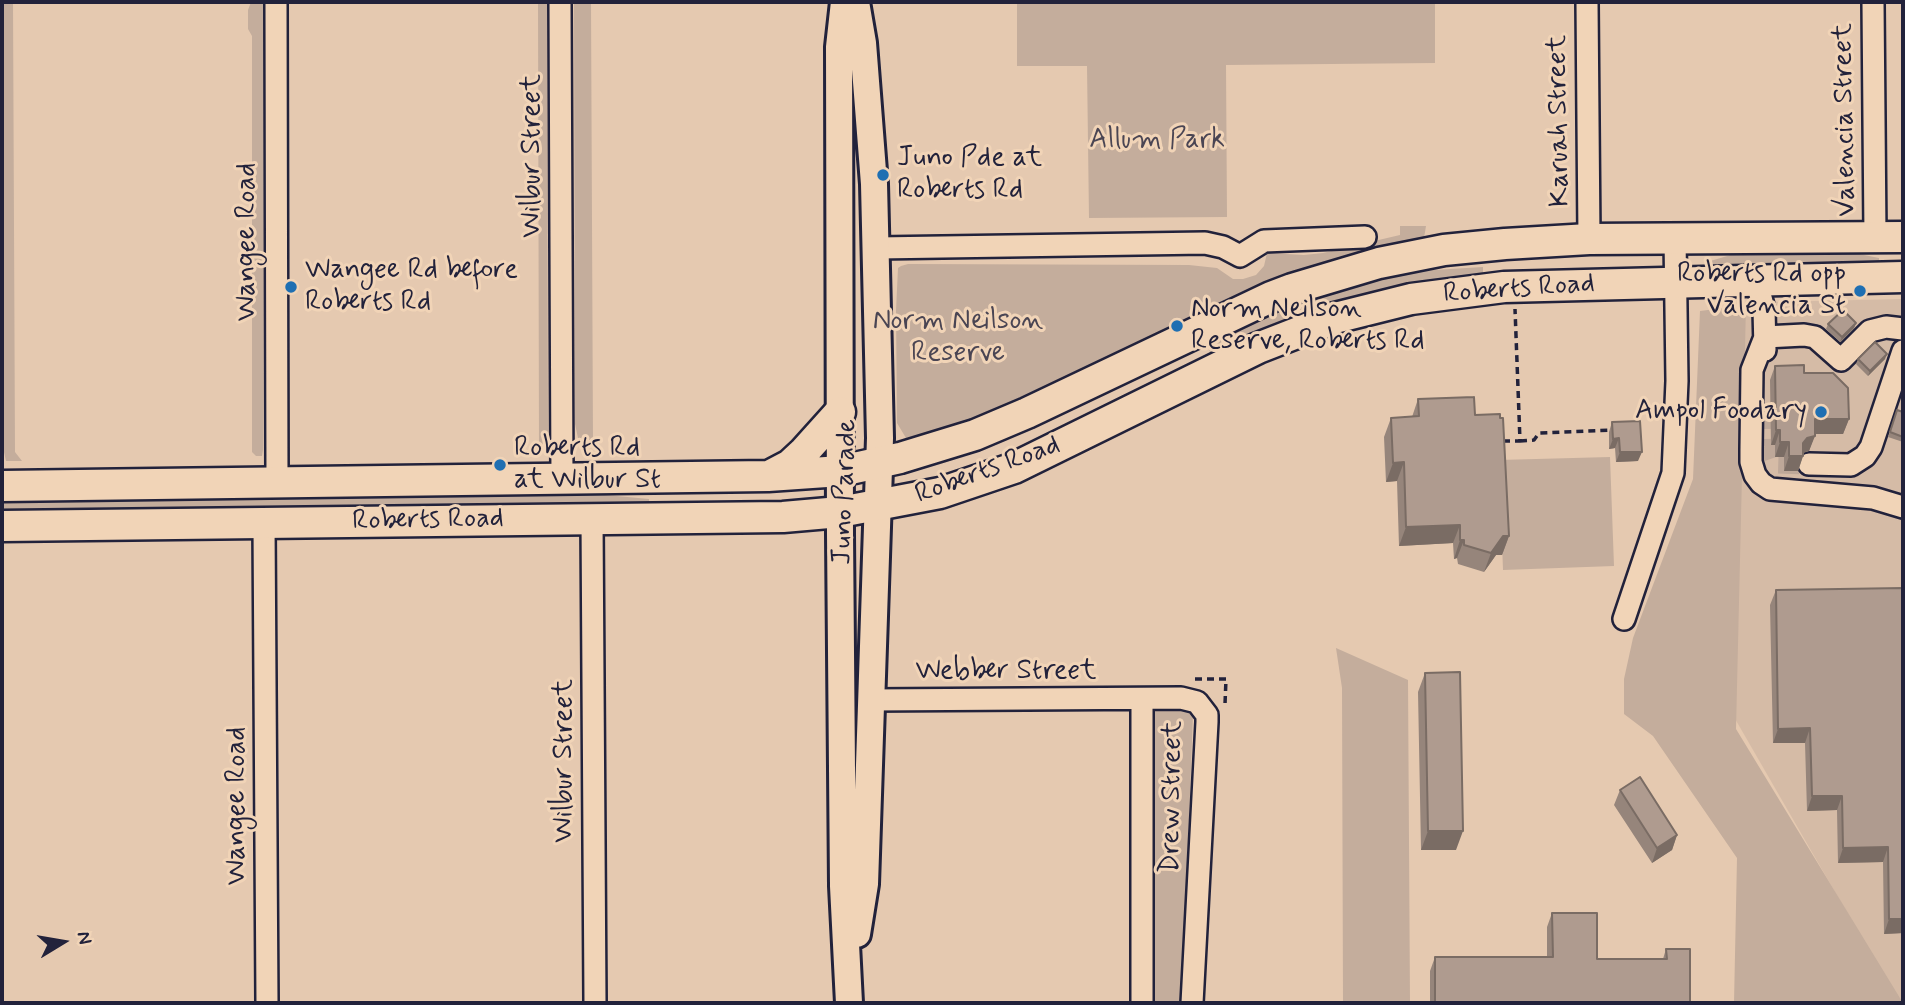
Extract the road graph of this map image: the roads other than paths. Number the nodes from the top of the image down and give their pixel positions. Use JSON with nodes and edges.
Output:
{"nodes":[{"id":1,"x":276,"y":2,"type":"edge"},
{"id":2,"x":560,"y":2,"type":"edge"},
{"id":3,"x":844,"y":2,"type":"edge"},
{"id":4,"x":856,"y":2,"type":"edge"},
{"id":5,"x":1587,"y":2,"type":"edge"},
{"id":6,"x":1873,"y":2,"type":"edge"},
{"id":7,"x":1364,"y":237,"type":"dead end"},
{"id":8,"x":1889,"y":237,"type":"edge"},
{"id":9,"x":1675,"y":238,"type":"junction"},
{"id":10,"x":1590,"y":239,"type":"junction"},
{"id":11,"x":877,"y":248,"type":"junction"},
{"id":12,"x":1903,"y":276,"type":"edge"},
{"id":13,"x":1756,"y":279,"type":"junction"},
{"id":14,"x":1676,"y":281,"type":"junction"},
{"id":15,"x":1903,"y":329,"type":"edge"},
{"id":16,"x":1765,"y":337,"type":"junction"},
{"id":17,"x":1903,"y":351,"type":"edge"},
{"id":18,"x":1899,"y":379,"type":"edge"},
{"id":19,"x":1764,"y":408,"type":"tunnel mouth"},
{"id":20,"x":840,"y":412,"type":"junction"},
{"id":21,"x":879,"y":463,"type":"junction"},
{"id":22,"x":1810,"y":464,"type":"tunnel mouth"},
{"id":23,"x":841,"y":471,"type":"junction"},
{"id":24,"x":768,"y":476,"type":"junction"},
{"id":25,"x":562,"y":479,"type":"junction"},
{"id":26,"x":276,"y":483,"type":"junction"},
{"id":27,"x":2,"y":486,"type":"edge"},
{"id":28,"x":1901,"y":499,"type":"edge"},
{"id":29,"x":877,"y":506,"type":"junction"},
{"id":30,"x":840,"y":512,"type":"junction"},
{"id":31,"x":592,"y":519,"type":"junction"},
{"id":32,"x":264,"y":524,"type":"junction"},
{"id":33,"x":2,"y":526,"type":"edge"},
{"id":34,"x":1624,"y":619,"type":"dead end"},
{"id":35,"x":1142,"y":699,"type":"junction"},
{"id":36,"x":871,"y":700,"type":"junction"},
{"id":37,"x":849,"y":994,"type":"edge"},
{"id":38,"x":267,"y":1003,"type":"edge"},
{"id":39,"x":595,"y":1003,"type":"edge"},
{"id":40,"x":1142,"y":1003,"type":"edge"},
{"id":41,"x":1192,"y":1003,"type":"edge"}],
"edges":[{"from":1,"to":26,"type":"street","name":"Wangee Road"},
{"from":2,"to":25,"type":"street","name":"Wilbur Street"},
{"from":3,"to":20,"type":"main road","name":"Juno Parade"},
{"from":4,"to":11,"type":"main road","name":"Juno Parade"},
{"from":5,"to":10,"type":"street","name":"Karuah Street"},
{"from":6,"to":8,"type":"street","name":"Valencia Street"},
{"from":7,"to":11,"type":"street"},
{"from":8,"to":9,"type":"highway","name":"Roberts Road"},
{"from":9,"to":10,"type":"highway","name":"Roberts Road"},
{"from":9,"to":14,"type":"street"},
{"from":10,"to":21,"type":"highway","name":"Roberts Road"},
{"from":11,"to":21,"type":"main road","name":"Juno Parade"},
{"from":12,"to":13,"type":"highway","name":"Roberts Road"},
{"from":13,"to":14,"type":"highway","name":"Roberts Road"},
{"from":13,"to":16,"type":"street"},
{"from":14,"to":29,"type":"highway","name":"Roberts Road"},
{"from":14,"to":34,"type":"street"},
{"from":15,"to":16,"type":"street"},
{"from":16,"to":19,"type":"street"},
{"from":16,"to":28,"type":"street"},
{"from":17,"to":18,"type":"street"},
{"from":18,"to":22,"type":"street"},
{"from":20,"to":23,"type":"main road","name":"Juno Parade"},
{"from":20,"to":24,"type":"highway"},
{"from":21,"to":23,"type":"highway","name":"Roberts Road"},
{"from":21,"to":29,"type":"main road","name":"Juno Parade"},
{"from":23,"to":24,"type":"highway","name":"Roberts Road"},
{"from":23,"to":30,"type":"main road","name":"Juno Parade"},
{"from":24,"to":25,"type":"highway","name":"Roberts Road"},
{"from":25,"to":26,"type":"highway","name":"Roberts Road"},
{"from":26,"to":27,"type":"highway","name":"Roberts Road"},
{"from":29,"to":30,"type":"highway","name":"Roberts Road"},
{"from":29,"to":36,"type":"main road","name":"Juno Parade"},
{"from":30,"to":31,"type":"highway","name":"Roberts Road"},
{"from":30,"to":37,"type":"main road","name":"Juno Parade"},
{"from":31,"to":32,"type":"highway","name":"Roberts Road"},
{"from":31,"to":39,"type":"street","name":"Wilbur Street"},
{"from":32,"to":33,"type":"highway","name":"Roberts Road"},
{"from":32,"to":38,"type":"street","name":"Wangee Road"},
{"from":35,"to":36,"type":"street","name":"Webber Street"},
{"from":35,"to":40,"type":"street","name":"Drew Street"},
{"from":35,"to":41,"type":"street","name":"Drew Street"},
{"from":36,"to":37,"type":"main road","name":"Juno Parade"}]}
